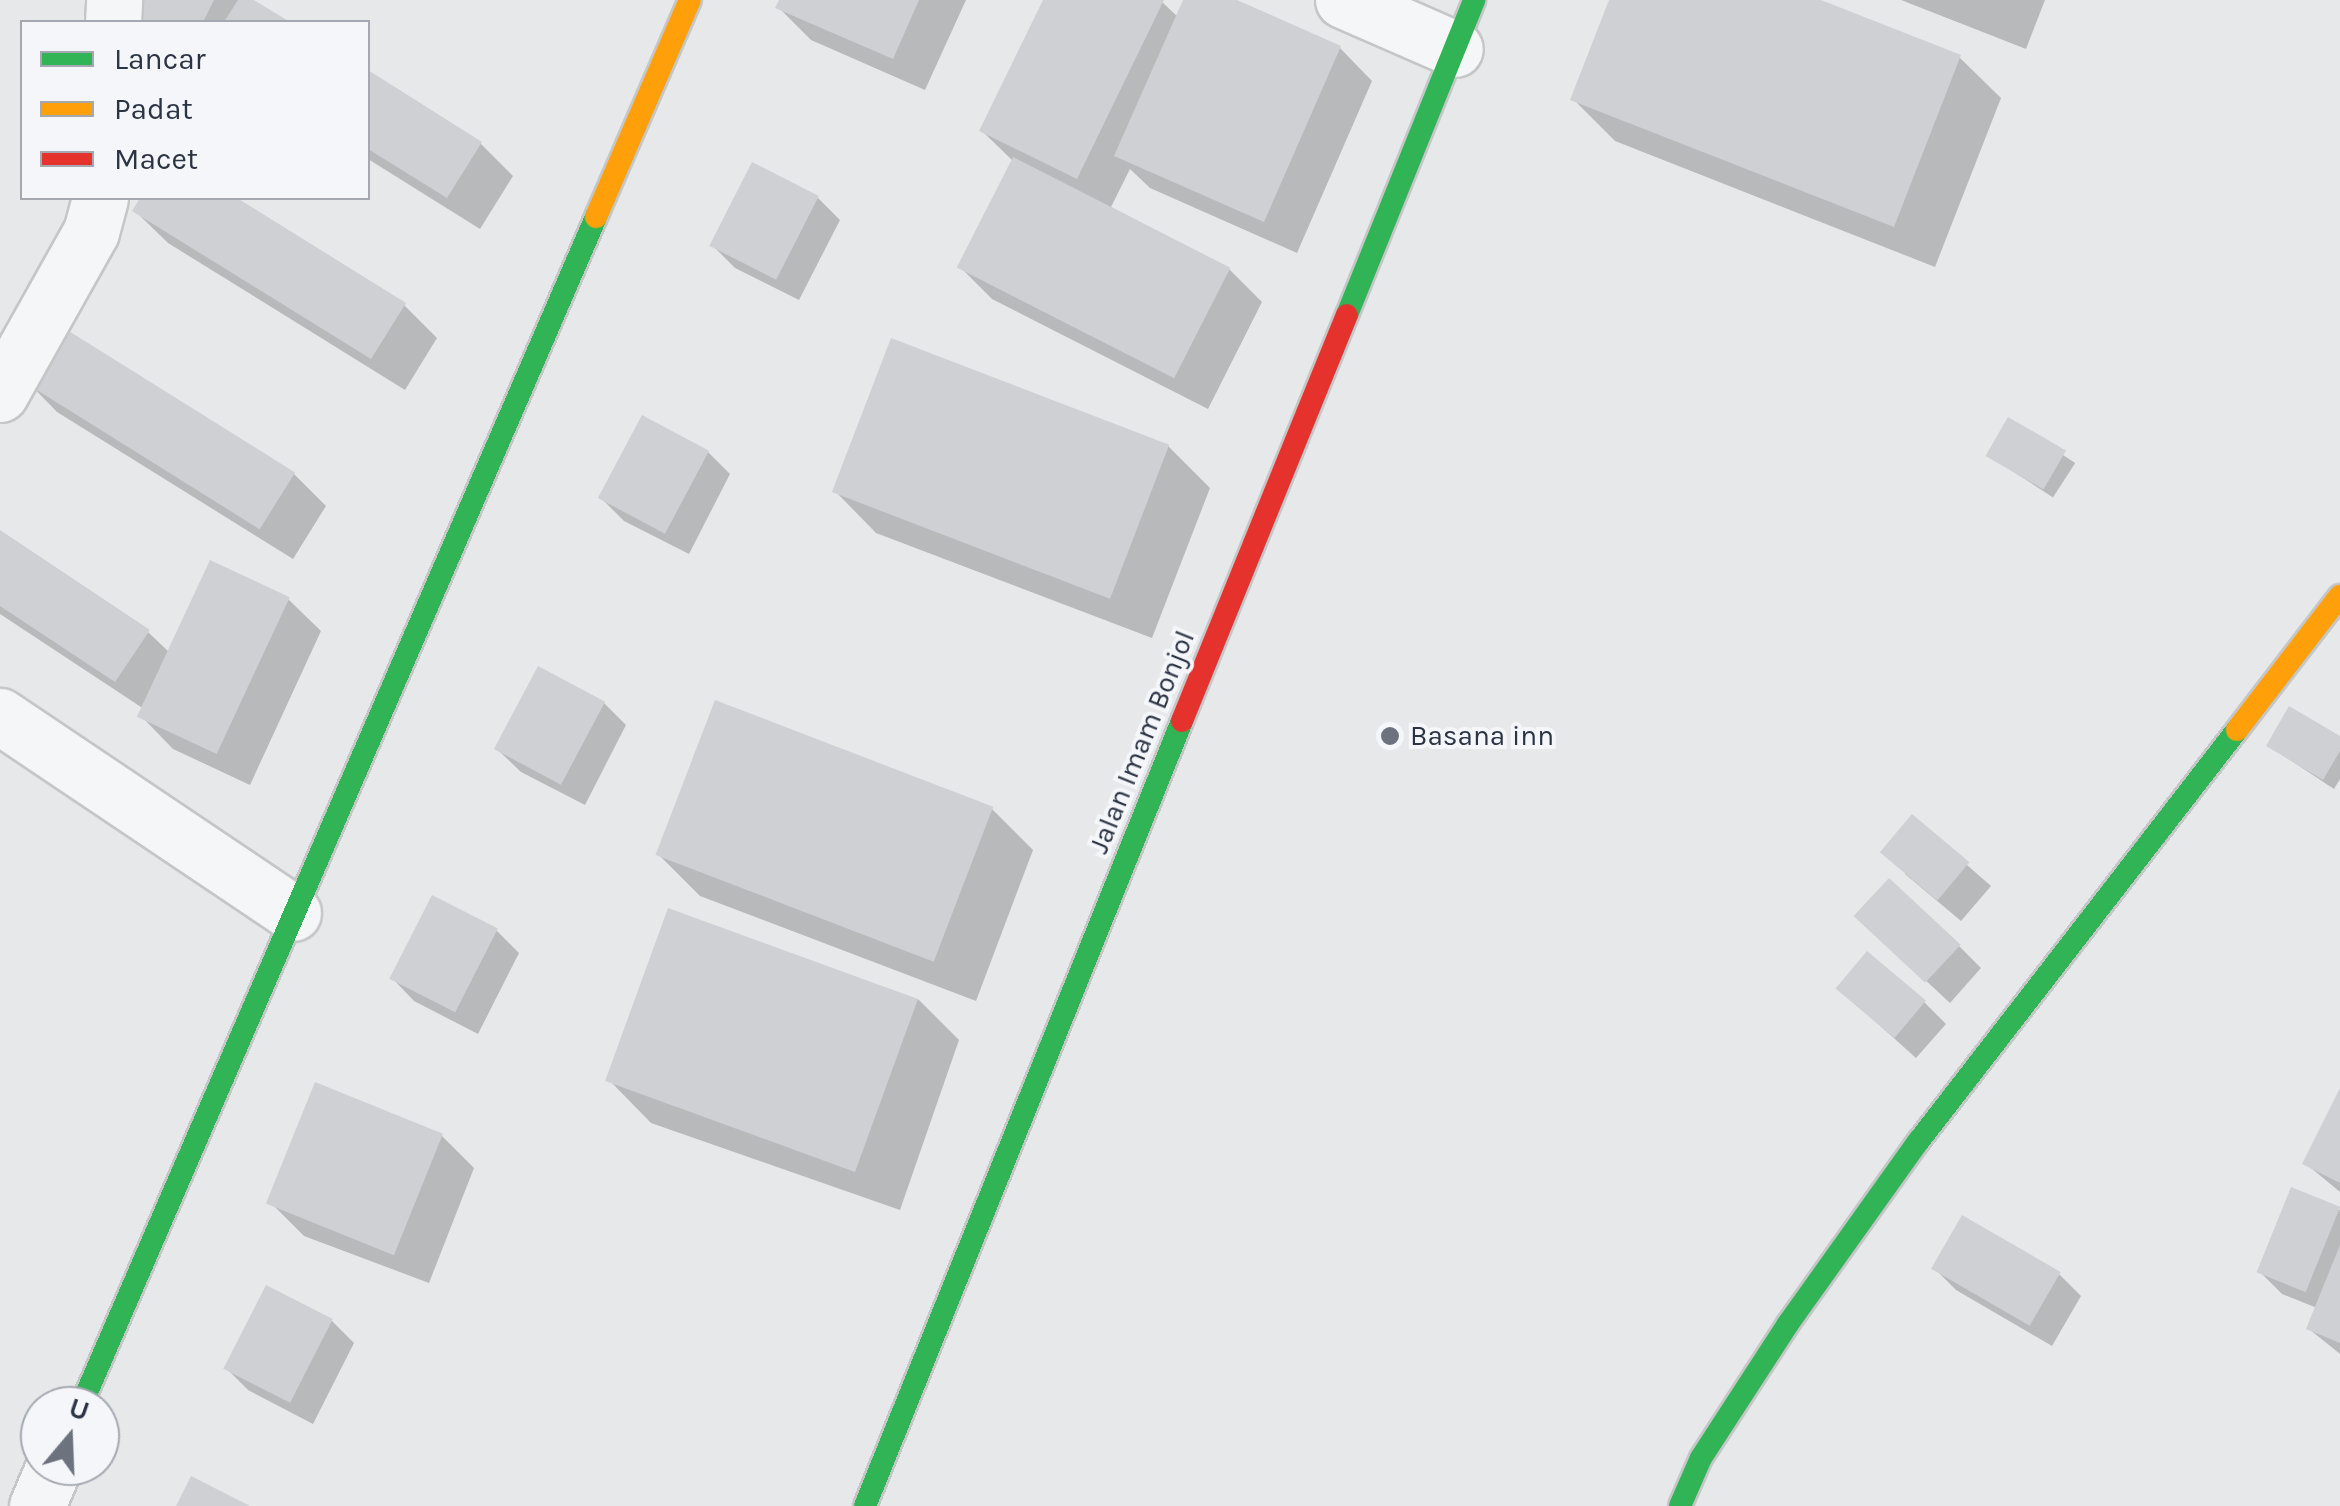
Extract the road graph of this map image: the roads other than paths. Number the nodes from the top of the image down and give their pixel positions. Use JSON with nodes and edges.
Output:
{"nodes":[{"id":1,"x":690,"y":0,"type":"edge"},
{"id":2,"x":1343,"y":0,"type":"edge"},
{"id":3,"x":1465,"y":24,"type":"edge"},
{"id":4,"x":99,"y":200,"type":"edge"},
{"id":5,"x":0,"y":394,"type":"edge"},
{"id":6,"x":2338,"y":603,"type":"edge"},
{"id":7,"x":0,"y":716,"type":"edge"},
{"id":8,"x":293,"y":912,"type":"junction"},
{"id":9,"x":90,"y":1386,"type":"edge"},
{"id":10,"x":866,"y":1506,"type":"edge"},
{"id":11,"x":1680,"y":1506,"type":"edge"}],
"edges":[{"from":1,"to":8,"type":"street"},
{"from":2,"to":3,"type":"street"},
{"from":3,"to":10,"type":"street","name":"Jalan Imam Bonjol"},
{"from":4,"to":5,"type":"street"},
{"from":6,"to":11,"type":"street"},
{"from":7,"to":8,"type":"street"},
{"from":8,"to":9,"type":"street"}]}
